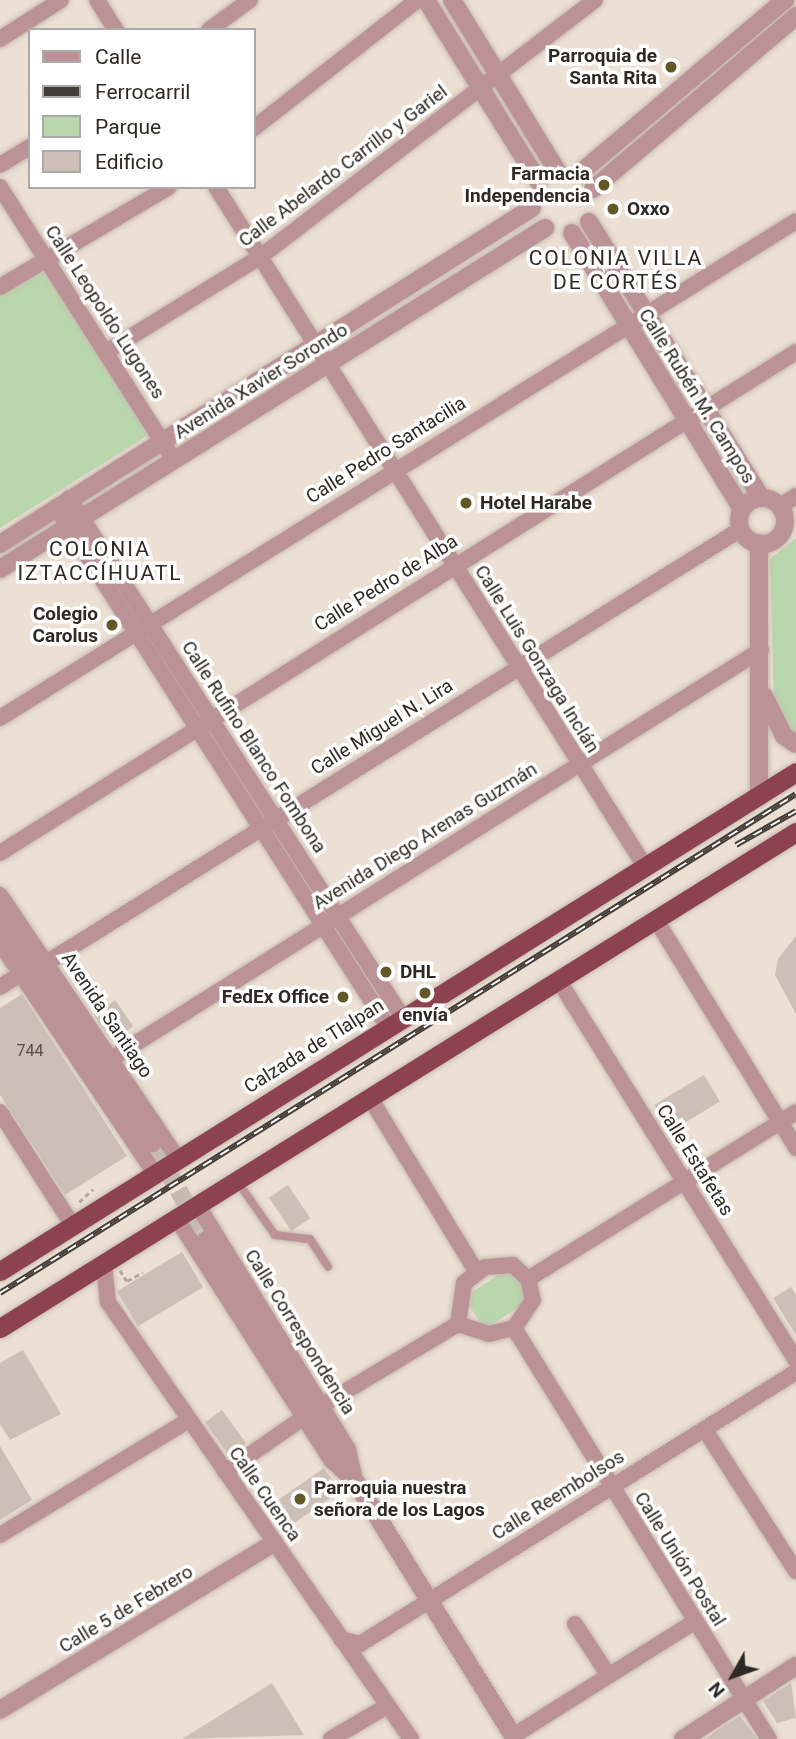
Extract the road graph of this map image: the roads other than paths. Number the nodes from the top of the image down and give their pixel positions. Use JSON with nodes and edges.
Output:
{"nodes":[{"id":1,"x":61,"y":0,"type":"edge"},
{"id":2,"x":97,"y":0,"type":"edge"},
{"id":3,"x":250,"y":0,"type":"edge"},
{"id":4,"x":417,"y":0,"type":"edge"},
{"id":5,"x":426,"y":0,"type":"edge"},
{"id":6,"x":452,"y":0,"type":"edge"},
{"id":7,"x":595,"y":0,"type":"edge"},
{"id":8,"x":785,"y":0,"type":"edge"},
{"id":9,"x":796,"y":16,"type":"edge"},
{"id":10,"x":115,"y":28,"type":"edge"},
{"id":11,"x":212,"y":28,"type":"edge"},
{"id":12,"x":0,"y":39,"type":"edge"},
{"id":13,"x":499,"y":74,"type":"junction"},
{"id":14,"x":483,"y":86,"type":"junction"},
{"id":15,"x":673,"y":92,"type":"junction"},
{"id":16,"x":686,"y":106,"type":"junction"},
{"id":17,"x":256,"y":126,"type":"edge"},
{"id":18,"x":28,"y":148,"type":"edge"},
{"id":19,"x":0,"y":165,"type":"edge"},
{"id":20,"x":557,"y":171,"type":"junction"},
{"id":21,"x":579,"y":174,"type":"junction"},
{"id":22,"x":538,"y":182,"type":"junction"},
{"id":23,"x":0,"y":187,"type":"edge"},
{"id":24,"x":166,"y":189,"type":"edge"},
{"id":25,"x":217,"y":189,"type":"edge"},
{"id":26,"x":593,"y":189,"type":"junction"},
{"id":27,"x":532,"y":208,"type":"junction"},
{"id":28,"x":796,"y":220,"type":"edge"},
{"id":29,"x":589,"y":222,"type":"junction"},
{"id":30,"x":545,"y":228,"type":"junction"},
{"id":31,"x":572,"y":233,"type":"junction"},
{"id":32,"x":260,"y":257,"type":"junction"},
{"id":33,"x":46,"y":259,"type":"junction"},
{"id":34,"x":0,"y":287,"type":"edge"},
{"id":35,"x":646,"y":313,"type":"junction"},
{"id":36,"x":628,"y":324,"type":"junction"},
{"id":37,"x":316,"y":345,"type":"junction"},
{"id":38,"x":106,"y":352,"type":"junction"},
{"id":39,"x":796,"y":352,"type":"edge"},
{"id":40,"x":328,"y":364,"type":"junction"},
{"id":41,"x":705,"y":407,"type":"junction"},
{"id":42,"x":687,"y":418,"type":"junction"},
{"id":43,"x":164,"y":442,"type":"junction"},
{"id":44,"x":174,"y":460,"type":"junction"},
{"id":45,"x":393,"y":471,"type":"junction"},
{"id":46,"x":796,"y":496,"type":"edge"},
{"id":47,"x":761,"y":497,"type":"junction"},
{"id":48,"x":63,"y":503,"type":"junction"},
{"id":49,"x":780,"y":506,"type":"junction"},
{"id":50,"x":742,"y":509,"type":"junction"},
{"id":51,"x":75,"y":521,"type":"junction"},
{"id":52,"x":741,"y":529,"type":"junction"},
{"id":53,"x":790,"y":532,"type":"edge"},
{"id":54,"x":759,"y":543,"type":"junction"},
{"id":55,"x":0,"y":544,"type":"edge"},
{"id":56,"x":453,"y":566,"type":"junction"},
{"id":57,"x":0,"y":569,"type":"edge"},
{"id":58,"x":143,"y":628,"type":"junction"},
{"id":59,"x":761,"y":650,"type":"junction"},
{"id":60,"x":518,"y":667,"type":"junction"},
{"id":61,"x":762,"y":692,"type":"junction"},
{"id":62,"x":0,"y":718,"type":"edge"},
{"id":63,"x":211,"y":718,"type":"junction"},
{"id":64,"x":194,"y":729,"type":"junction"},
{"id":65,"x":796,"y":744,"type":"edge"},
{"id":66,"x":579,"y":765,"type":"junction"},
{"id":67,"x":796,"y":772,"type":"edge"},
{"id":68,"x":759,"y":797,"type":"junction"},
{"id":69,"x":267,"y":823,"type":"junction"},
{"id":70,"x":796,"y":832,"type":"edge"},
{"id":71,"x":0,"y":853,"type":"edge"},
{"id":72,"x":646,"y":868,"type":"junction"},
{"id":73,"x":0,"y":895,"type":"edge"},
{"id":74,"x":338,"y":916,"type":"junction"},
{"id":75,"x":0,"y":918,"type":"edge"},
{"id":76,"x":656,"y":920,"type":"junction"},
{"id":77,"x":322,"y":926,"type":"junction"},
{"id":78,"x":0,"y":943,"type":"edge"},
{"id":79,"x":46,"y":963,"type":"junction"},
{"id":80,"x":21,"y":974,"type":"junction"},
{"id":81,"x":559,"y":981,"type":"junction"},
{"id":82,"x":0,"y":987,"type":"edge"},
{"id":83,"x":395,"y":1022,"type":"junction"},
{"id":84,"x":111,"y":1059,"type":"junction"},
{"id":85,"x":370,"y":1098,"type":"junction"},
{"id":86,"x":796,"y":1112,"type":"edge"},
{"id":87,"x":2,"y":1120,"type":"edge"},
{"id":88,"x":780,"y":1122,"type":"junction"},
{"id":89,"x":152,"y":1143,"type":"tunnel mouth"},
{"id":90,"x":796,"y":1148,"type":"edge"},
{"id":91,"x":178,"y":1159,"type":"junction"},
{"id":92,"x":155,"y":1174,"type":"junction"},
{"id":93,"x":237,"y":1181,"type":"junction"},
{"id":94,"x":684,"y":1183,"type":"junction"},
{"id":95,"x":198,"y":1206,"type":"junction"},
{"id":96,"x":177,"y":1219,"type":"junction"},
{"id":97,"x":73,"y":1226,"type":"junction"},
{"id":98,"x":206,"y":1240,"type":"tunnel mouth"},
{"id":99,"x":108,"y":1261,"type":"junction"},
{"id":100,"x":328,"y":1267,"type":"dead end"},
{"id":101,"x":0,"y":1271,"type":"edge"},
{"id":102,"x":476,"y":1271,"type":"junction"},
{"id":103,"x":528,"y":1279,"type":"junction"},
{"id":104,"x":458,"y":1324,"type":"junction"},
{"id":105,"x":0,"y":1328,"type":"edge"},
{"id":106,"x":514,"y":1328,"type":"junction"},
{"id":107,"x":796,"y":1361,"type":"edge"},
{"id":108,"x":796,"y":1372,"type":"edge"},
{"id":109,"x":321,"y":1406,"type":"junction"},
{"id":110,"x":303,"y":1418,"type":"junction"},
{"id":111,"x":189,"y":1420,"type":"junction"},
{"id":112,"x":705,"y":1430,"type":"junction"},
{"id":113,"x":225,"y":1472,"type":"junction"},
{"id":114,"x":356,"y":1484,"type":"junction"},
{"id":115,"x":609,"y":1488,"type":"junction"},
{"id":116,"x":0,"y":1535,"type":"edge"},
{"id":117,"x":274,"y":1544,"type":"junction"},
{"id":118,"x":796,"y":1571,"type":"edge"},
{"id":119,"x":428,"y":1601,"type":"junction"},
{"id":120,"x":694,"y":1622,"type":"junction"},
{"id":121,"x":575,"y":1624,"type":"dead end"},
{"id":122,"x":341,"y":1639,"type":"junction"},
{"id":123,"x":796,"y":1666,"type":"edge"},
{"id":124,"x":607,"y":1673,"type":"junction"},
{"id":125,"x":744,"y":1699,"type":"junction"},
{"id":126,"x":387,"y":1706,"type":"junction"},
{"id":127,"x":0,"y":1710,"type":"edge"},
{"id":128,"x":514,"y":1738,"type":"edge"},
{"id":129,"x":331,"y":1739,"type":"edge"},
{"id":130,"x":411,"y":1739,"type":"edge"},
{"id":131,"x":683,"y":1739,"type":"edge"},
{"id":132,"x":769,"y":1739,"type":"edge"}],
"edges":[{"from":1,"to":12,"type":"street"},
{"from":2,"to":10,"type":"street"},
{"from":3,"to":11,"type":"street"},
{"from":4,"to":17,"type":"street"},
{"from":5,"to":14,"type":"street"},
{"from":6,"to":13,"type":"street"},
{"from":7,"to":13,"type":"street","name":"Calle Abelardo Carrillo y Gariel"},
{"from":8,"to":15,"type":"street"},
{"from":9,"to":16,"type":"street"},
{"from":13,"to":14,"type":"street","name":"Calle Abelardo Carrillo y Gariel"},
{"from":13,"to":20,"type":"street"},
{"from":14,"to":22,"type":"street"},
{"from":14,"to":32,"type":"street","name":"Calle Abelardo Carrillo y Gariel"},
{"from":15,"to":16,"type":"street"},
{"from":15,"to":21,"type":"street"},
{"from":16,"to":26,"type":"street"},
{"from":18,"to":19,"type":"street"},
{"from":20,"to":21,"type":"street"},
{"from":20,"to":22,"type":"street"},
{"from":21,"to":26,"type":"street"},
{"from":22,"to":27,"type":"street"},
{"from":23,"to":33,"type":"street","name":"Calle Leopoldo Lugones"},
{"from":24,"to":33,"type":"street"},
{"from":25,"to":32,"type":"street","name":"Calle Luis Gonzaga Inclán"},
{"from":26,"to":29,"type":"street"},
{"from":27,"to":30,"type":"street"},
{"from":27,"to":37,"type":"street","name":"Avenida Xavier Sorondo"},
{"from":28,"to":35,"type":"street","name":"Calle Pedro Santacilia"},
{"from":29,"to":31,"type":"street"},
{"from":29,"to":35,"type":"street","name":"Calle Rubén M. Campos"},
{"from":30,"to":31,"type":"street"},
{"from":30,"to":40,"type":"street","name":"Avenida Xavier Sorondo"},
{"from":31,"to":36,"type":"street","name":"Calle Rubén M. Campos"},
{"from":32,"to":37,"type":"street","name":"Calle Luis Gonzaga Inclán"},
{"from":32,"to":38,"type":"street","name":"Calle Abelardo Carrillo y Gariel"},
{"from":33,"to":34,"type":"street"},
{"from":33,"to":38,"type":"street","name":"Calle Leopoldo Lugones"},
{"from":35,"to":36,"type":"street","name":"Calle Pedro Santacilia"},
{"from":35,"to":41,"type":"street","name":"Calle Rubén M. Campos"},
{"from":36,"to":42,"type":"street","name":"Calle Rubén M. Campos"},
{"from":36,"to":45,"type":"street","name":"Calle Pedro Santacilia"},
{"from":37,"to":40,"type":"street","name":"Calle Luis Gonzaga Inclán"},
{"from":37,"to":43,"type":"street","name":"Avenida Xavier Sorondo"},
{"from":38,"to":43,"type":"street","name":"Calle Leopoldo Lugones"},
{"from":39,"to":41,"type":"street","name":"Calle Pedro de Alba"},
{"from":40,"to":44,"type":"street","name":"Avenida Xavier Sorondo"},
{"from":40,"to":45,"type":"street","name":"Calle Luis Gonzaga Inclán"},
{"from":41,"to":42,"type":"street","name":"Calle Pedro de Alba"},
{"from":41,"to":47,"type":"street","name":"Calle Rubén M. Campos"},
{"from":42,"to":50,"type":"street","name":"Calle Rubén M. Campos"},
{"from":42,"to":56,"type":"street","name":"Calle Pedro de Alba"},
{"from":43,"to":44,"type":"street","name":"Calle Leopoldo Lugones"},
{"from":43,"to":48,"type":"street","name":"Avenida Xavier Sorondo"},
{"from":44,"to":51,"type":"street","name":"Avenida Xavier Sorondo"},
{"from":45,"to":56,"type":"street","name":"Calle Luis Gonzaga Inclán"},
{"from":45,"to":58,"type":"street","name":"Calle Pedro Santacilia"},
{"from":46,"to":49,"type":"street"},
{"from":47,"to":49,"type":"street"},
{"from":47,"to":50,"type":"street"},
{"from":48,"to":51,"type":"street","name":"Calle Rufino Blanco Fombona"},
{"from":48,"to":55,"type":"street","name":"Avenida Xavier Sorondo"},
{"from":49,"to":53,"type":"street"},
{"from":50,"to":52,"type":"street"},
{"from":51,"to":57,"type":"street","name":"Avenida Xavier Sorondo"},
{"from":51,"to":58,"type":"street","name":"Calle Rufino Blanco Fombona"},
{"from":52,"to":54,"type":"street"},
{"from":52,"to":60,"type":"street","name":"Calle Miguel N. Lira"},
{"from":53,"to":54,"type":"street"},
{"from":54,"to":59,"type":"street"},
{"from":56,"to":60,"type":"street","name":"Calle Luis Gonzaga Inclán"},
{"from":56,"to":63,"type":"street","name":"Calle Pedro de Alba"},
{"from":58,"to":62,"type":"street","name":"Calle Pedro Santacilia"},
{"from":58,"to":63,"type":"street","name":"Calle Rufino Blanco Fombona"},
{"from":58,"to":64,"type":"street","name":"Calle Rufino Blanco Fombona"},
{"from":59,"to":61,"type":"street"},
{"from":59,"to":66,"type":"street","name":"Avenida Diego Arenas Guzmán"},
{"from":60,"to":66,"type":"street","name":"Calle Luis Gonzaga Inclán"},
{"from":60,"to":69,"type":"street","name":"Calle Miguel N. Lira"},
{"from":61,"to":65,"type":"street"},
{"from":61,"to":68,"type":"street"},
{"from":63,"to":64,"type":"street","name":"Calle Pedro de Alba"},
{"from":63,"to":69,"type":"street","name":"Calle Rufino Blanco Fombona"},
{"from":64,"to":69,"type":"street","name":"Calle Rufino Blanco Fombona"},
{"from":64,"to":71,"type":"street","name":"Calle Pedro de Alba"},
{"from":66,"to":72,"type":"street","name":"Calle Luis Gonzaga Inclán"},
{"from":66,"to":74,"type":"street","name":"Avenida Diego Arenas Guzmán"},
{"from":67,"to":68,"type":"highway","name":"Calzada de Tlalpan"},
{"from":68,"to":72,"type":"highway","name":"Calzada de Tlalpan"},
{"from":69,"to":74,"type":"street","name":"Calle Rufino Blanco Fombona"},
{"from":69,"to":77,"type":"street","name":"Calle Rufino Blanco Fombona"},
{"from":69,"to":79,"type":"street","name":"Calle Miguel N. Lira"},
{"from":70,"to":76,"type":"highway"},
{"from":72,"to":83,"type":"highway","name":"Calzada de Tlalpan"},
{"from":73,"to":79,"type":"street","name":"Avenida Santiago"},
{"from":74,"to":77,"type":"street","name":"Avenida Diego Arenas Guzmán"},
{"from":74,"to":83,"type":"street","name":"Calle Rufino Blanco Fombona"},
{"from":75,"to":89,"type":"street","name":"Avenida Santiago"},
{"from":76,"to":81,"type":"highway"},
{"from":76,"to":88,"type":"street"},
{"from":77,"to":83,"type":"street","name":"Calle Rufino Blanco Fombona"},
{"from":77,"to":84,"type":"street","name":"Avenida Diego Arenas Guzmán"},
{"from":78,"to":80,"type":"street"},
{"from":79,"to":84,"type":"street","name":"Avenida Santiago"},
{"from":80,"to":82,"type":"street"},
{"from":80,"to":92,"type":"street"},
{"from":81,"to":85,"type":"highway"},
{"from":81,"to":94,"type":"street","name":"Calle Estafetas"},
{"from":83,"to":91,"type":"highway","name":"Calzada de Tlalpan"},
{"from":84,"to":91,"type":"street","name":"Avenida Santiago"},
{"from":85,"to":93,"type":"highway"},
{"from":85,"to":102,"type":"street"},
{"from":86,"to":88,"type":"street"},
{"from":87,"to":97,"type":"street"},
{"from":88,"to":90,"type":"street"},
{"from":88,"to":94,"type":"street"},
{"from":91,"to":92,"type":"highway","name":"Calzada de Tlalpan"},
{"from":92,"to":97,"type":"highway","name":"Calzada de Tlalpan"},
{"from":93,"to":95,"type":"highway"},
{"from":93,"to":100,"type":"lane"},
{"from":94,"to":103,"type":"street"},
{"from":94,"to":107,"type":"street","name":"Calle Estafetas"},
{"from":95,"to":96,"type":"highway"},
{"from":95,"to":109,"type":"street","name":"Calle Correspondencia"},
{"from":96,"to":99,"type":"highway"},
{"from":96,"to":110,"type":"street","name":"Calle Correspondencia"},
{"from":97,"to":101,"type":"highway","name":"Calzada de Tlalpan"},
{"from":98,"to":114,"type":"street","name":"Calle Correspondencia"},
{"from":99,"to":105,"type":"highway"},
{"from":99,"to":111,"type":"street","name":"Calle Cuenca"},
{"from":102,"to":103,"type":"street"},
{"from":102,"to":104,"type":"street"},
{"from":103,"to":106,"type":"street"},
{"from":104,"to":106,"type":"street"},
{"from":104,"to":109,"type":"street"},
{"from":106,"to":115,"type":"street","name":"Calle Unión Postal"},
{"from":108,"to":112,"type":"street","name":"Calle Reembolsos"},
{"from":109,"to":114,"type":"street","name":"Calle Correspondencia"},
{"from":110,"to":113,"type":"street"},
{"from":110,"to":114,"type":"street","name":"Calle Correspondencia"},
{"from":111,"to":113,"type":"street","name":"Calle Cuenca"},
{"from":111,"to":116,"type":"street"},
{"from":112,"to":115,"type":"street","name":"Calle Reembolsos"},
{"from":112,"to":118,"type":"street"},
{"from":113,"to":117,"type":"street","name":"Calle Cuenca"},
{"from":114,"to":119,"type":"street","name":"Calle Correspondencia"},
{"from":115,"to":119,"type":"street","name":"Calle Reembolsos"},
{"from":115,"to":120,"type":"street","name":"Calle Unión Postal"},
{"from":117,"to":122,"type":"street","name":"Calle Cuenca"},
{"from":117,"to":127,"type":"street","name":"Calle 5 de Febrero"},
{"from":119,"to":122,"type":"street","name":"Calle Reembolsos"},
{"from":119,"to":128,"type":"street","name":"Calle Correspondencia"},
{"from":120,"to":124,"type":"street"},
{"from":120,"to":125,"type":"street","name":"Calle Unión Postal"},
{"from":121,"to":124,"type":"street"},
{"from":122,"to":126,"type":"street","name":"Calle Cuenca"},
{"from":123,"to":125,"type":"street"},
{"from":124,"to":128,"type":"street"},
{"from":125,"to":131,"type":"street"},
{"from":125,"to":132,"type":"street","name":"Calle Unión Postal"},
{"from":126,"to":129,"type":"street"},
{"from":126,"to":130,"type":"street","name":"Calle Cuenca"}]}
